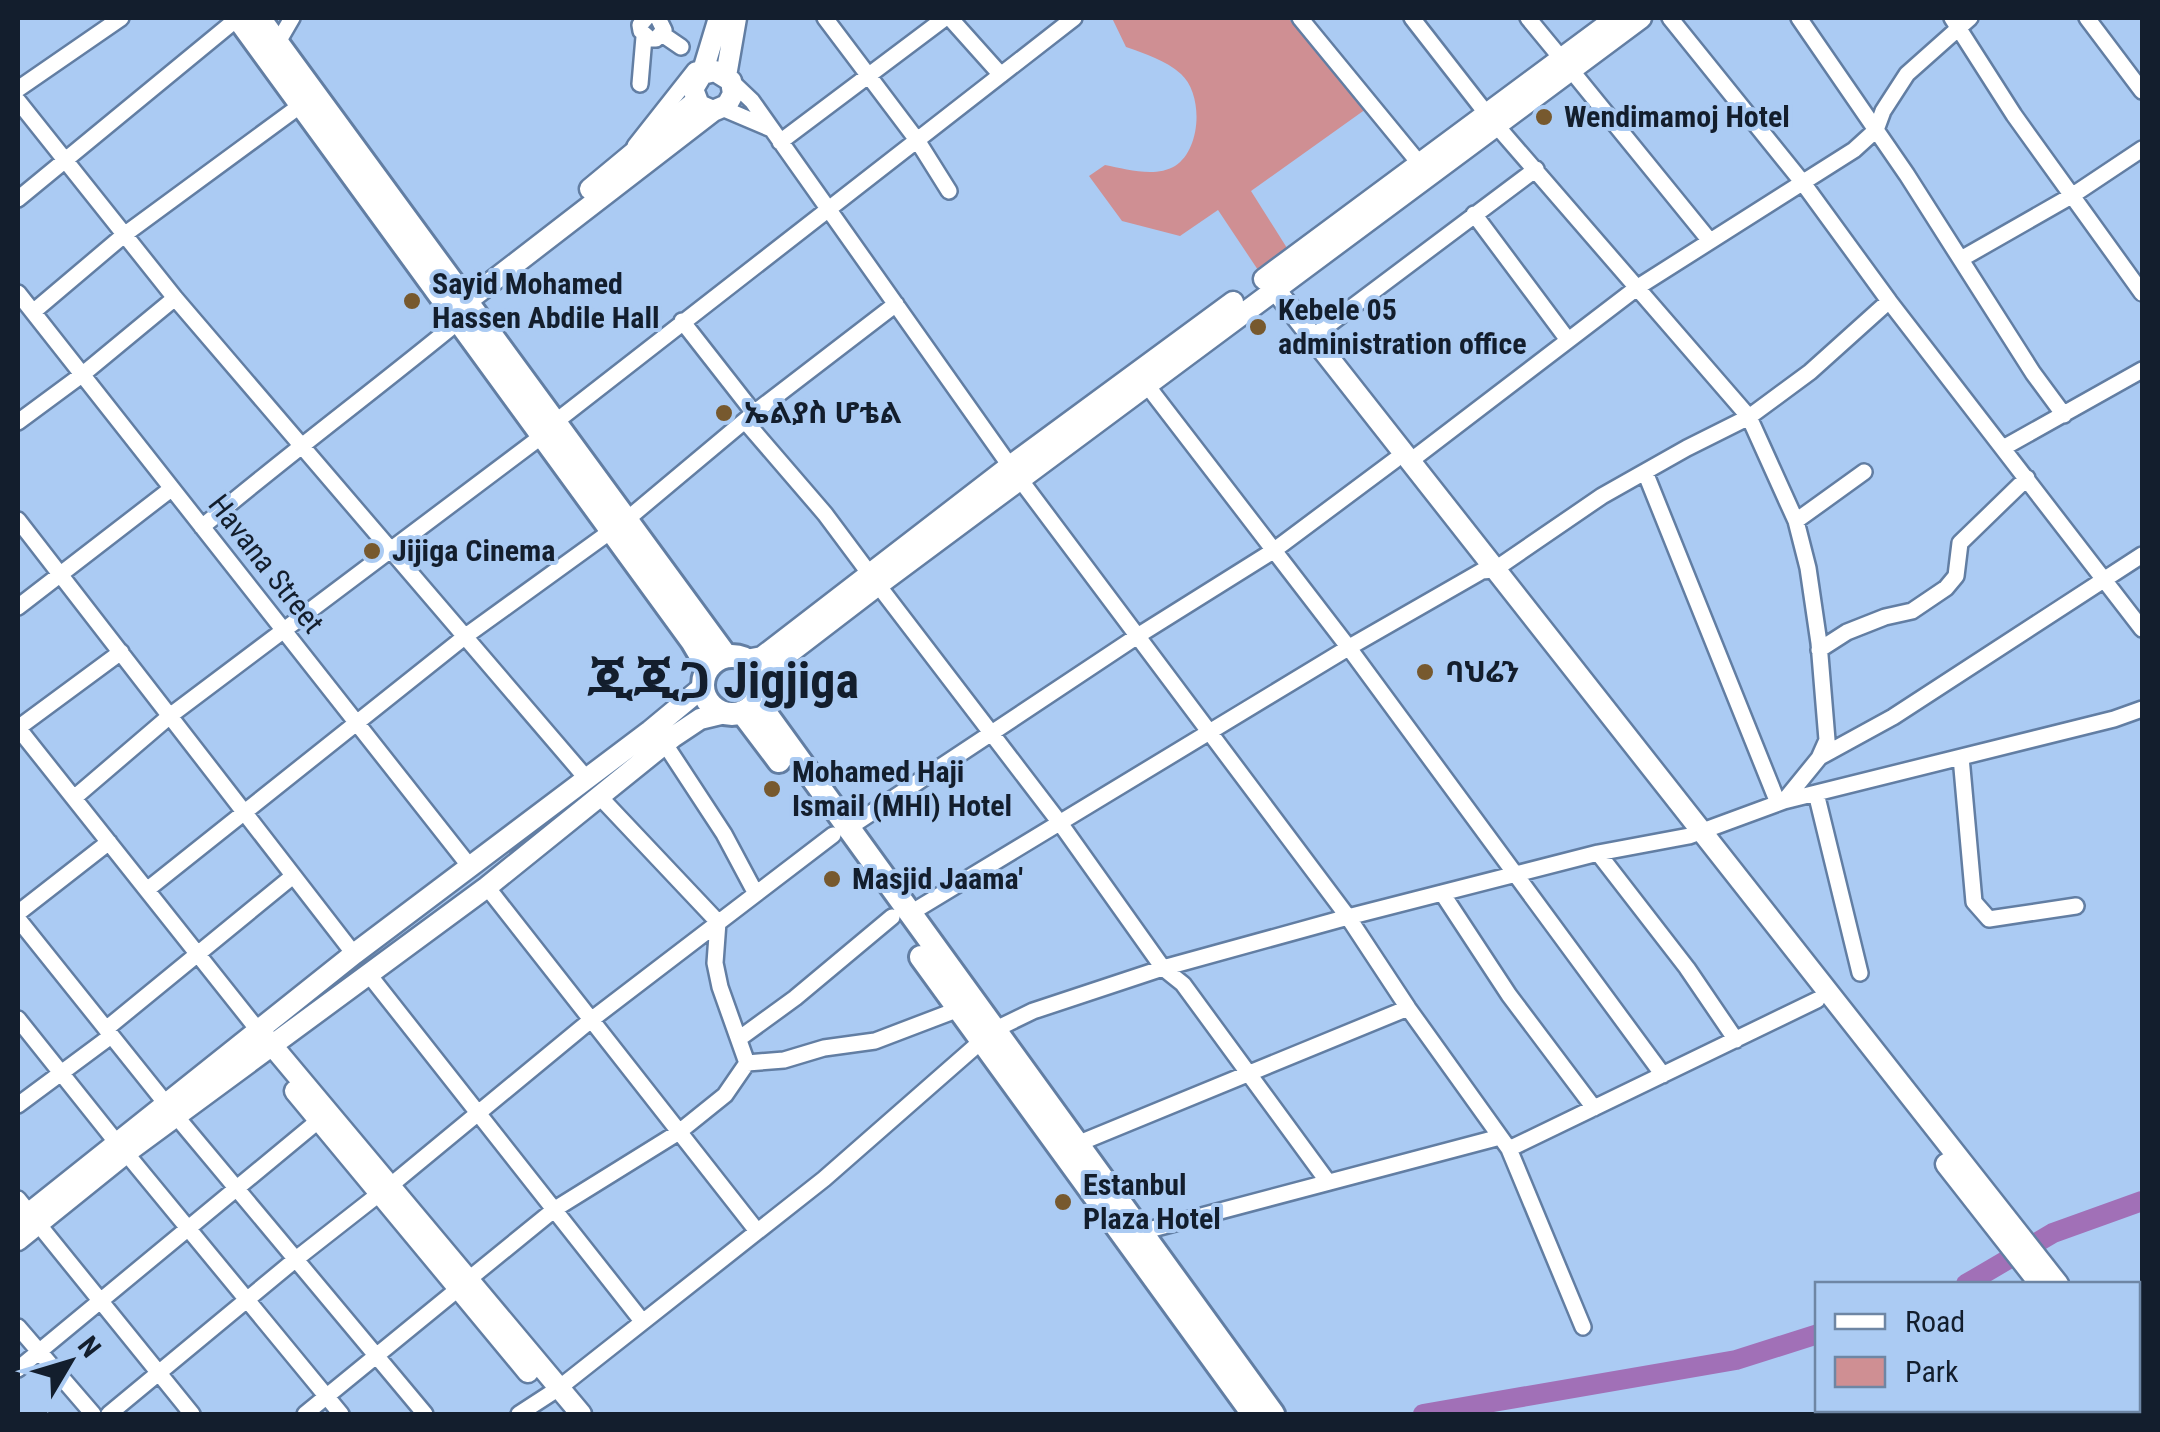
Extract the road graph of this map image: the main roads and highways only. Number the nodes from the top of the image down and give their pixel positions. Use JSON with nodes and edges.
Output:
{"nodes":[{"id":1,"x":238,"y":18,"type":"edge"},
{"id":2,"x":260,"y":18,"type":"edge"},
{"id":3,"x":719,"y":18,"type":"edge"},
{"id":4,"x":736,"y":18,"type":"edge"},
{"id":5,"x":1616,"y":18,"type":"edge"},
{"id":6,"x":1641,"y":18,"type":"edge"},
{"id":7,"x":273,"y":51,"type":"junction"},
{"id":8,"x":1566,"y":64,"type":"junction"},
{"id":9,"x":702,"y":74,"type":"junction"},
{"id":10,"x":728,"y":79,"type":"junction"},
{"id":11,"x":710,"y":107,"type":"junction"},
{"id":12,"x":1491,"y":119,"type":"junction"},
{"id":13,"x":1266,"y":286,"type":"junction"},
{"id":14,"x":456,"y":305,"type":"junction"},
{"id":15,"x":1402,"y":461,"type":"junction"},
{"id":16,"x":1015,"y":472,"type":"junction"},
{"id":17,"x":873,"y":579,"type":"junction"},
{"id":18,"x":721,"y":668,"type":"junction"},
{"id":19,"x":746,"y":703,"type":"junction"},
{"id":20,"x":593,"y":788,"type":"junction"},
{"id":21,"x":1695,"y":834,"type":"junction"},
{"id":22,"x":900,"y":915,"type":"junction"},
{"id":23,"x":258,"y":1030,"type":"junction"},
{"id":24,"x":988,"y":1036,"type":"junction"},
{"id":25,"x":269,"y":1048,"type":"junction"},
{"id":26,"x":171,"y":1110,"type":"junction"},
{"id":27,"x":385,"y":1190,"type":"junction"},
{"id":28,"x":1977,"y":1192,"type":"junction"},
{"id":29,"x":25,"y":1214,"type":"edge"},
{"id":30,"x":18,"y":1240,"type":"edge"},
{"id":31,"x":2047,"y":1282,"type":"edge"},
{"id":32,"x":554,"y":1392,"type":"junction"},
{"id":33,"x":1259,"y":1409,"type":"edge"},
{"id":34,"x":564,"y":1414,"type":"edge"},
{"id":35,"x":581,"y":1414,"type":"edge"}],
"edges":[{"from":1,"to":7,"type":"highway"},
{"from":2,"to":7,"type":"highway"},
{"from":3,"to":9,"type":"main road"},
{"from":4,"to":10,"type":"main road"},
{"from":5,"to":8,"type":"main road"},
{"from":6,"to":8,"type":"main road"},
{"from":7,"to":14,"type":"highway"},
{"from":7,"to":14,"type":"highway"},
{"from":8,"to":12,"type":"main road"},
{"from":9,"to":10,"type":"main road"},
{"from":9,"to":11,"type":"main road"},
{"from":10,"to":11,"type":"main road"},
{"from":11,"to":14,"type":"main road"},
{"from":11,"to":14,"type":"main road"},
{"from":12,"to":13,"type":"main road"},
{"from":12,"to":13,"type":"main road"},
{"from":13,"to":15,"type":"main road"},
{"from":13,"to":15,"type":"main road"},
{"from":13,"to":16,"type":"main road"},
{"from":13,"to":16,"type":"main road"},
{"from":14,"to":18,"type":"highway"},
{"from":15,"to":21,"type":"main road"},
{"from":16,"to":17,"type":"main road"},
{"from":17,"to":18,"type":"main road"},
{"from":17,"to":19,"type":"main road"},
{"from":18,"to":19,"type":"highway"},
{"from":18,"to":19,"type":"highway"},
{"from":18,"to":20,"type":"main road"},
{"from":19,"to":20,"type":"main road"},
{"from":19,"to":22,"type":"highway"},
{"from":20,"to":23,"type":"main road"},
{"from":20,"to":25,"type":"main road"},
{"from":21,"to":28,"type":"main road"},
{"from":21,"to":28,"type":"main road"},
{"from":22,"to":24,"type":"highway"},
{"from":22,"to":24,"type":"highway"},
{"from":23,"to":25,"type":"main road"},
{"from":23,"to":26,"type":"main road"},
{"from":24,"to":33,"type":"highway"},
{"from":24,"to":33,"type":"highway"},
{"from":25,"to":26,"type":"main road"},
{"from":25,"to":27,"type":"main road"},
{"from":25,"to":27,"type":"main road"},
{"from":26,"to":29,"type":"main road"},
{"from":27,"to":32,"type":"main road"},
{"from":28,"to":31,"type":"main road"},
{"from":29,"to":30,"type":"main road"},
{"from":32,"to":34,"type":"main road"},
{"from":32,"to":35,"type":"main road"}]}
